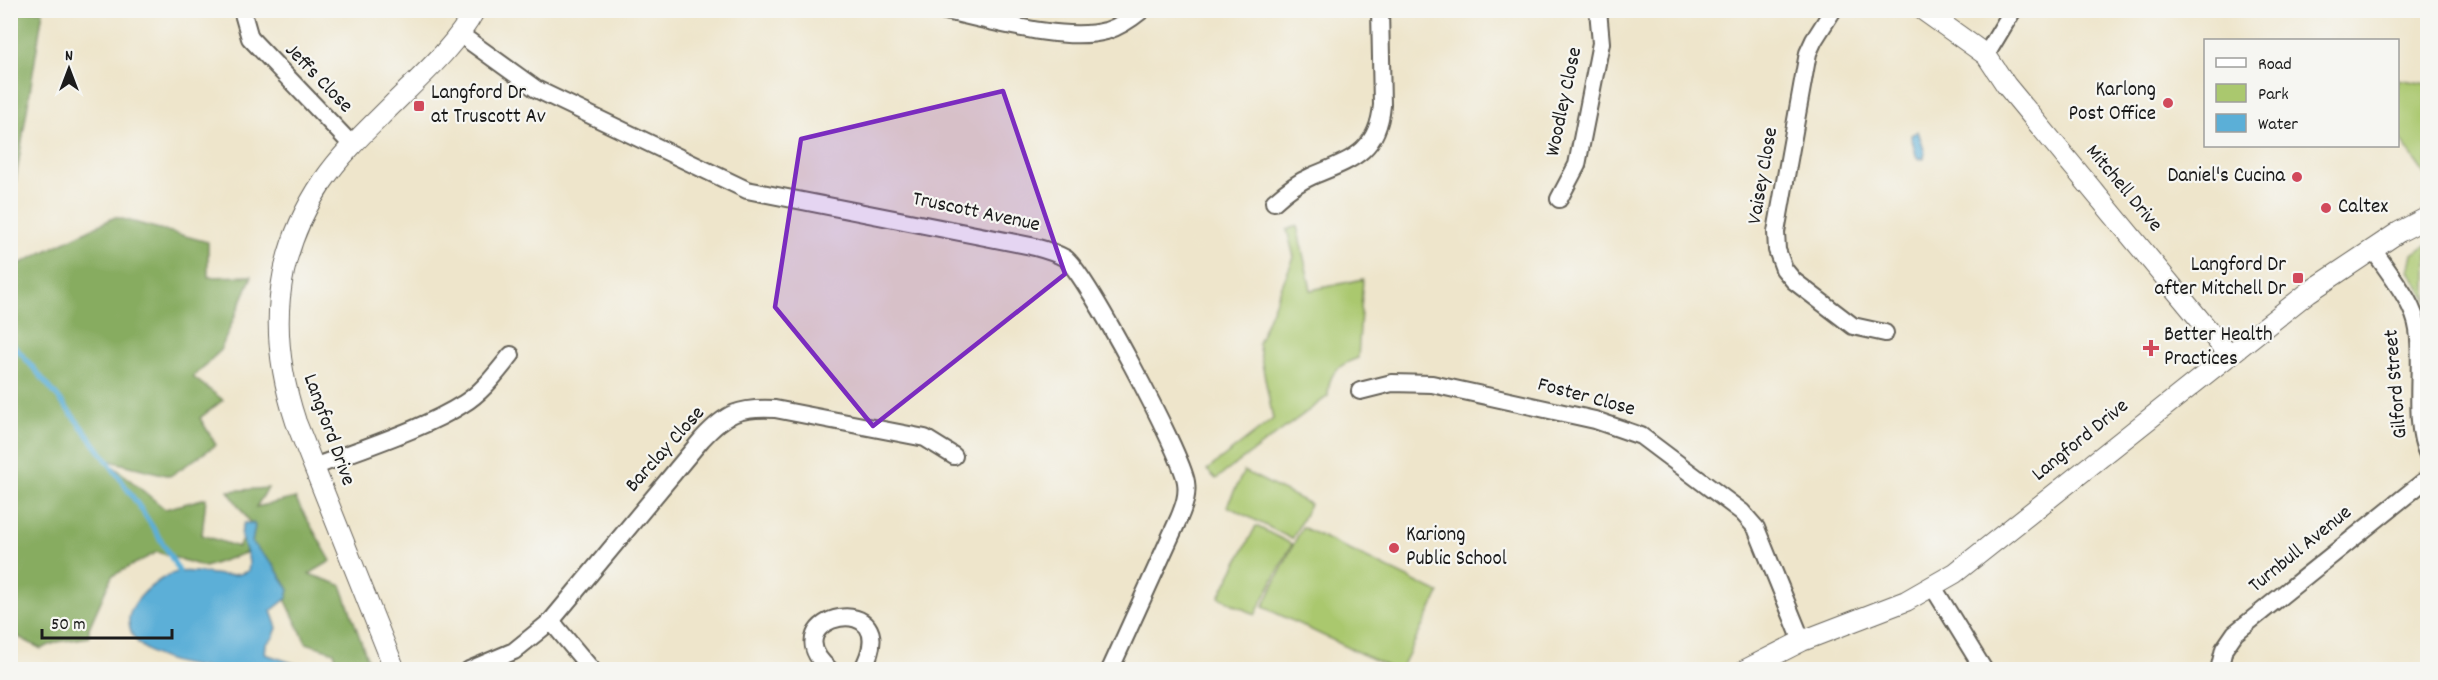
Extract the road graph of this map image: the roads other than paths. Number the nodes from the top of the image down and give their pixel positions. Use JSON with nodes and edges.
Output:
{"nodes":[{"id":1,"x":242,"y":10,"type":"edge"},
{"id":2,"x":475,"y":10,"type":"edge"},
{"id":3,"x":941,"y":10,"type":"edge"},
{"id":4,"x":1142,"y":10,"type":"edge"},
{"id":5,"x":1380,"y":10,"type":"edge"},
{"id":6,"x":1598,"y":10,"type":"edge"},
{"id":7,"x":1833,"y":10,"type":"edge"},
{"id":8,"x":1923,"y":10,"type":"edge"},
{"id":9,"x":2013,"y":10,"type":"edge"},
{"id":10,"x":461,"y":35,"type":"junction"},
{"id":11,"x":1986,"y":55,"type":"junction"},
{"id":12,"x":352,"y":146,"type":"junction"},
{"id":13,"x":1559,"y":198,"type":"dead end"},
{"id":14,"x":1274,"y":202,"type":"dead end"},
{"id":15,"x":2427,"y":217,"type":"edge"},
{"id":16,"x":2373,"y":249,"type":"junction"},
{"id":17,"x":1885,"y":333,"type":"dead end"},
{"id":18,"x":511,"y":355,"type":"dead end"},
{"id":19,"x":2229,"y":355,"type":"junction"},
{"id":20,"x":1360,"y":391,"type":"dead end"},
{"id":21,"x":2427,"y":455,"type":"edge"},
{"id":22,"x":954,"y":456,"type":"dead end"},
{"id":23,"x":314,"y":467,"type":"junction"},
{"id":24,"x":2427,"y":478,"type":"edge"},
{"id":25,"x":1933,"y":587,"type":"junction"},
{"id":26,"x":551,"y":621,"type":"junction"},
{"id":27,"x":1802,"y":641,"type":"junction"},
{"id":28,"x":395,"y":669,"type":"edge"},
{"id":29,"x":468,"y":669,"type":"edge"},
{"id":30,"x":592,"y":669,"type":"edge"},
{"id":31,"x":830,"y":669,"type":"edge"},
{"id":32,"x":862,"y":669,"type":"edge"},
{"id":33,"x":1110,"y":669,"type":"edge"},
{"id":34,"x":1745,"y":669,"type":"edge"},
{"id":35,"x":1984,"y":669,"type":"edge"},
{"id":36,"x":2218,"y":669,"type":"edge"}],
"edges":[{"from":1,"to":12,"type":"street","name":"Jeffs Close"},
{"from":2,"to":10,"type":"street","name":"Langford Drive"},
{"from":3,"to":4,"type":"street"},
{"from":5,"to":14,"type":"street"},
{"from":6,"to":13,"type":"street","name":"Woodley Close"},
{"from":7,"to":17,"type":"street","name":"Vaisey Close"},
{"from":8,"to":11,"type":"street","name":"Mitchell Drive"},
{"from":9,"to":11,"type":"street"},
{"from":10,"to":12,"type":"street","name":"Langford Drive"},
{"from":10,"to":33,"type":"street","name":"Truscott Avenue"},
{"from":11,"to":19,"type":"street","name":"Mitchell Drive"},
{"from":12,"to":23,"type":"street","name":"Langford Drive"},
{"from":15,"to":16,"type":"street","name":"Langford Drive"},
{"from":16,"to":19,"type":"street","name":"Langford Drive"},
{"from":16,"to":21,"type":"street","name":"Gilford Street"},
{"from":18,"to":23,"type":"street"},
{"from":19,"to":25,"type":"street","name":"Langford Drive"},
{"from":20,"to":27,"type":"street","name":"Foster Close"},
{"from":22,"to":26,"type":"street","name":"Barclay Close"},
{"from":23,"to":28,"type":"street","name":"Langford Drive"},
{"from":24,"to":36,"type":"street","name":"Turnbull Avenue"},
{"from":25,"to":27,"type":"street","name":"Langford Drive"},
{"from":25,"to":35,"type":"street"},
{"from":26,"to":29,"type":"street","name":"Barclay Close"},
{"from":26,"to":30,"type":"street"},
{"from":27,"to":34,"type":"street","name":"Langford Drive"},
{"from":31,"to":32,"type":"street"}]}
